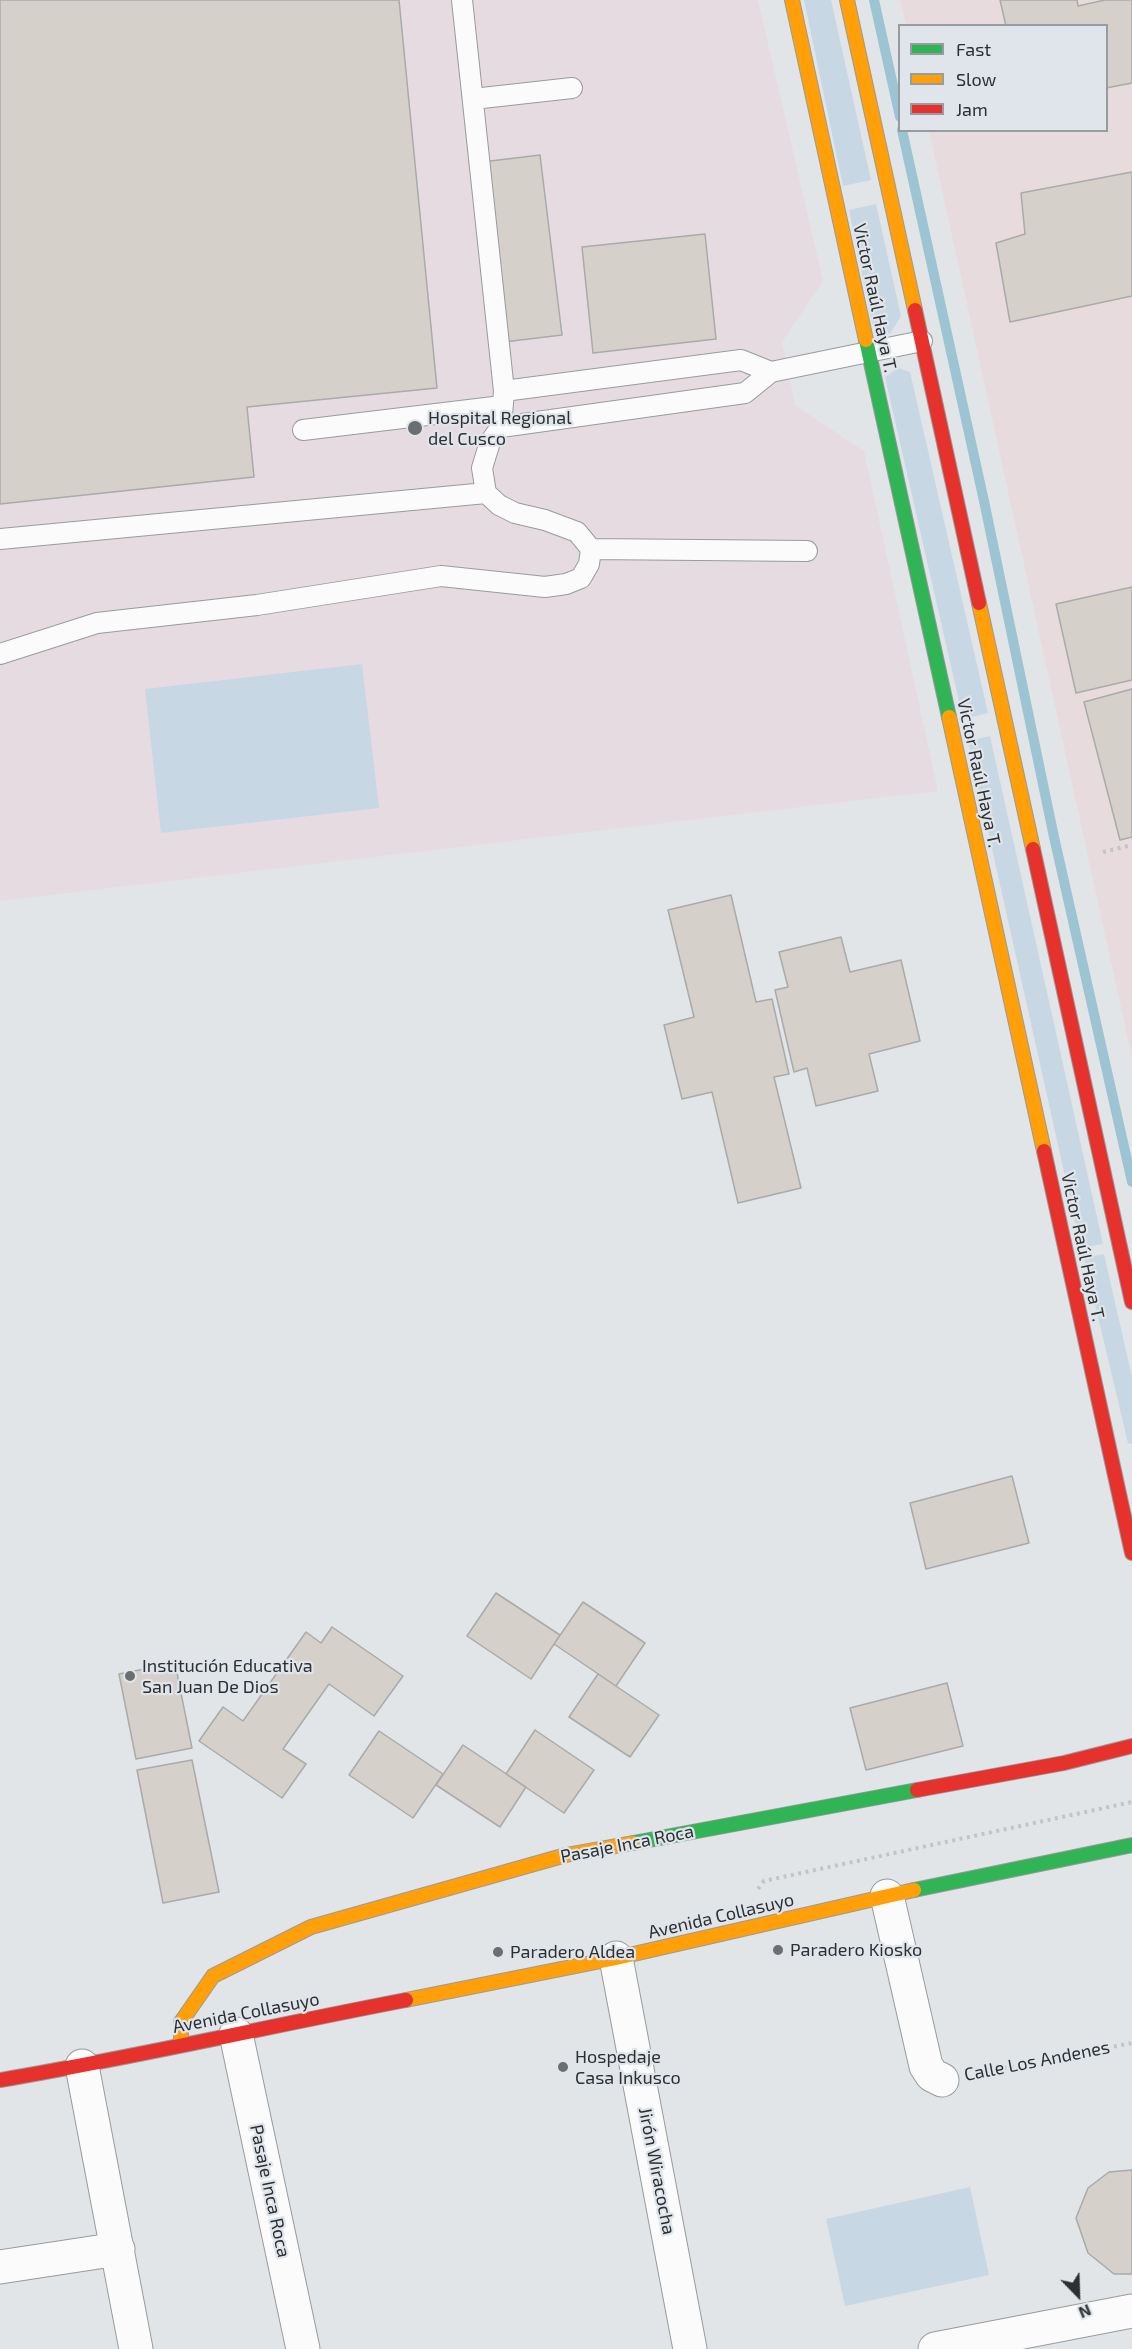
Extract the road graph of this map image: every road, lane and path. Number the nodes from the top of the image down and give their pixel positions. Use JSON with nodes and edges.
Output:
{"nodes":[{"id":1,"x":462,"y":0,"type":"edge"},
{"id":2,"x":792,"y":0,"type":"edge"},
{"id":3,"x":847,"y":0,"type":"edge"},
{"id":4,"x":572,"y":88,"type":"dead end"},
{"id":5,"x":473,"y":99,"type":"junction"},
{"id":6,"x":922,"y":341,"type":"junction"},
{"id":7,"x":869,"y":353,"type":"junction"},
{"id":8,"x":771,"y":372,"type":"junction"},
{"id":9,"x":503,"y":399,"type":"junction"},
{"id":10,"x":501,"y":427,"type":"junction"},
{"id":11,"x":303,"y":430,"type":"dead end"},
{"id":12,"x":486,"y":493,"type":"junction"},
{"id":13,"x":0,"y":539,"type":"edge"},
{"id":14,"x":591,"y":549,"type":"junction"},
{"id":15,"x":807,"y":551,"type":"dead end"},
{"id":16,"x":0,"y":654,"type":"edge"},
{"id":17,"x":1132,"y":845,"type":"edge"},
{"id":18,"x":1103,"y":852,"type":"dead end"},
{"id":19,"x":1132,"y":1302,"type":"edge"},
{"id":20,"x":1132,"y":1553,"type":"edge"},
{"id":21,"x":1132,"y":1746,"type":"edge"},
{"id":22,"x":1132,"y":1802,"type":"edge"},
{"id":23,"x":1132,"y":1845,"type":"edge"},
{"id":24,"x":764,"y":1881,"type":"dead end"},
{"id":25,"x":887,"y":1896,"type":"junction"},
{"id":26,"x":616,"y":1958,"type":"junction"},
{"id":27,"x":236,"y":2034,"type":"junction"},
{"id":28,"x":1132,"y":2043,"type":"edge"},
{"id":29,"x":181,"y":2044,"type":"junction"},
{"id":30,"x":82,"y":2066,"type":"junction"},
{"id":31,"x":0,"y":2080,"type":"edge"},
{"id":32,"x":942,"y":2080,"type":"joint"},
{"id":33,"x":118,"y":2249,"type":"junction"},
{"id":34,"x":0,"y":2267,"type":"edge"},
{"id":35,"x":1132,"y":2311,"type":"edge"},
{"id":36,"x":136,"y":2349,"type":"edge"},
{"id":37,"x":303,"y":2349,"type":"edge"},
{"id":38,"x":690,"y":2349,"type":"edge"},
{"id":39,"x":935,"y":2349,"type":"edge"}],
"edges":[{"from":1,"to":5,"type":"lane"},
{"from":2,"to":7,"type":"street","name":"Victor Raúl Haya T."},
{"from":3,"to":6,"type":"street","name":"Victor Raúl Haya T."},
{"from":4,"to":5,"type":"lane"},
{"from":5,"to":9,"type":"lane"},
{"from":6,"to":7,"type":"lane"},
{"from":6,"to":19,"type":"street","name":"Victor Raúl Haya T."},
{"from":7,"to":8,"type":"lane"},
{"from":7,"to":20,"type":"street","name":"Victor Raúl Haya T."},
{"from":8,"to":9,"type":"lane"},
{"from":8,"to":10,"type":"lane"},
{"from":9,"to":10,"type":"lane"},
{"from":9,"to":11,"type":"lane"},
{"from":10,"to":12,"type":"lane"},
{"from":12,"to":13,"type":"lane"},
{"from":12,"to":14,"type":"lane"},
{"from":14,"to":15,"type":"lane"},
{"from":14,"to":16,"type":"lane"},
{"from":17,"to":18,"type":"path"},
{"from":21,"to":29,"type":"street","name":"Pasaje Inca Roca"},
{"from":22,"to":24,"type":"path"},
{"from":23,"to":25,"type":"street","name":"Avenida Collasuyo"},
{"from":25,"to":26,"type":"street","name":"Avenida Collasuyo"},
{"from":25,"to":32,"type":"street"},
{"from":26,"to":27,"type":"street","name":"Avenida Collasuyo"},
{"from":26,"to":38,"type":"street","name":"Jirón Wiracocha"},
{"from":27,"to":29,"type":"street","name":"Avenida Collasuyo"},
{"from":27,"to":37,"type":"street","name":"Pasaje Inca Roca"},
{"from":28,"to":32,"type":"path","name":"Calle Los Andenes"},
{"from":29,"to":30,"type":"street","name":"Avenida Collasuyo"},
{"from":30,"to":31,"type":"street","name":"Avenida Collasuyo"},
{"from":30,"to":33,"type":"street"},
{"from":33,"to":34,"type":"street"},
{"from":33,"to":36,"type":"street"},
{"from":35,"to":39,"type":"street"}]}
